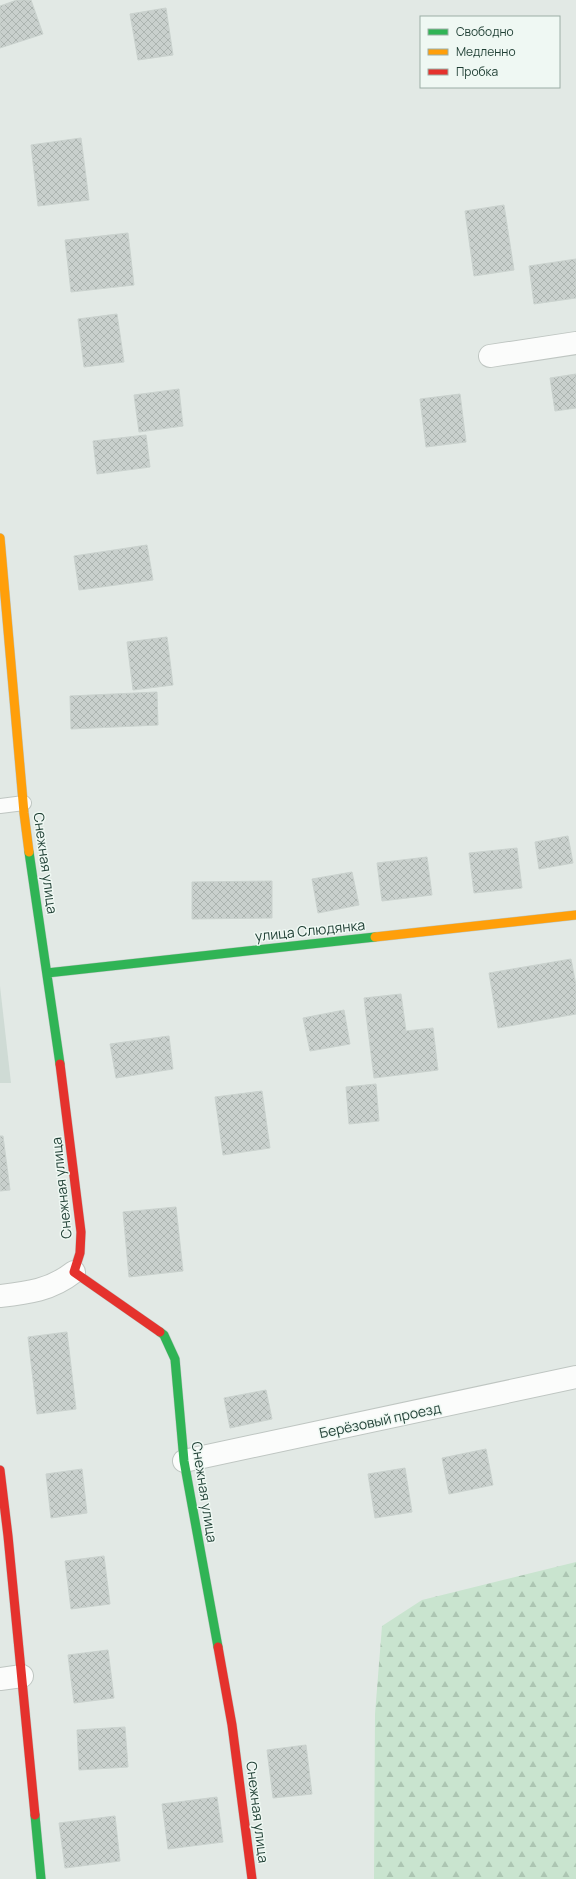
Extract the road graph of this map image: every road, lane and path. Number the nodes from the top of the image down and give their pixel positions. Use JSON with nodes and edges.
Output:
{"nodes":[{"id":1,"x":576,"y":343,"type":"edge"},
{"id":2,"x":490,"y":356,"type":"dead end"},
{"id":3,"x":0,"y":538,"type":"edge"},
{"id":4,"x":24,"y":803,"type":"junction"},
{"id":5,"x":0,"y":806,"type":"edge"},
{"id":6,"x":576,"y":915,"type":"edge"},
{"id":7,"x":47,"y":973,"type":"junction"},
{"id":8,"x":74,"y":1272,"type":"junction"},
{"id":9,"x":0,"y":1296,"type":"edge"},
{"id":10,"x":576,"y":1377,"type":"edge"},
{"id":11,"x":184,"y":1461,"type":"junction"},
{"id":12,"x":0,"y":1470,"type":"edge"},
{"id":13,"x":22,"y":1676,"type":"junction"},
{"id":14,"x":0,"y":1678,"type":"edge"},
{"id":15,"x":41,"y":1879,"type":"edge"},
{"id":16,"x":252,"y":1879,"type":"edge"}],
"edges":[{"from":1,"to":2,"type":"street"},
{"from":3,"to":4,"type":"street","name":"Снежная улица"},
{"from":4,"to":5,"type":"lane"},
{"from":4,"to":7,"type":"street","name":"Снежная улица"},
{"from":6,"to":7,"type":"street","name":"улица Слюдянка"},
{"from":7,"to":8,"type":"street","name":"Снежная улица"},
{"from":8,"to":9,"type":"street"},
{"from":8,"to":11,"type":"street","name":"Снежная улица"},
{"from":10,"to":11,"type":"street","name":"Берёзовый проезд"},
{"from":11,"to":16,"type":"street","name":"Снежная улица"},
{"from":12,"to":13,"type":"street"},
{"from":13,"to":14,"type":"street"},
{"from":13,"to":15,"type":"street"}]}
